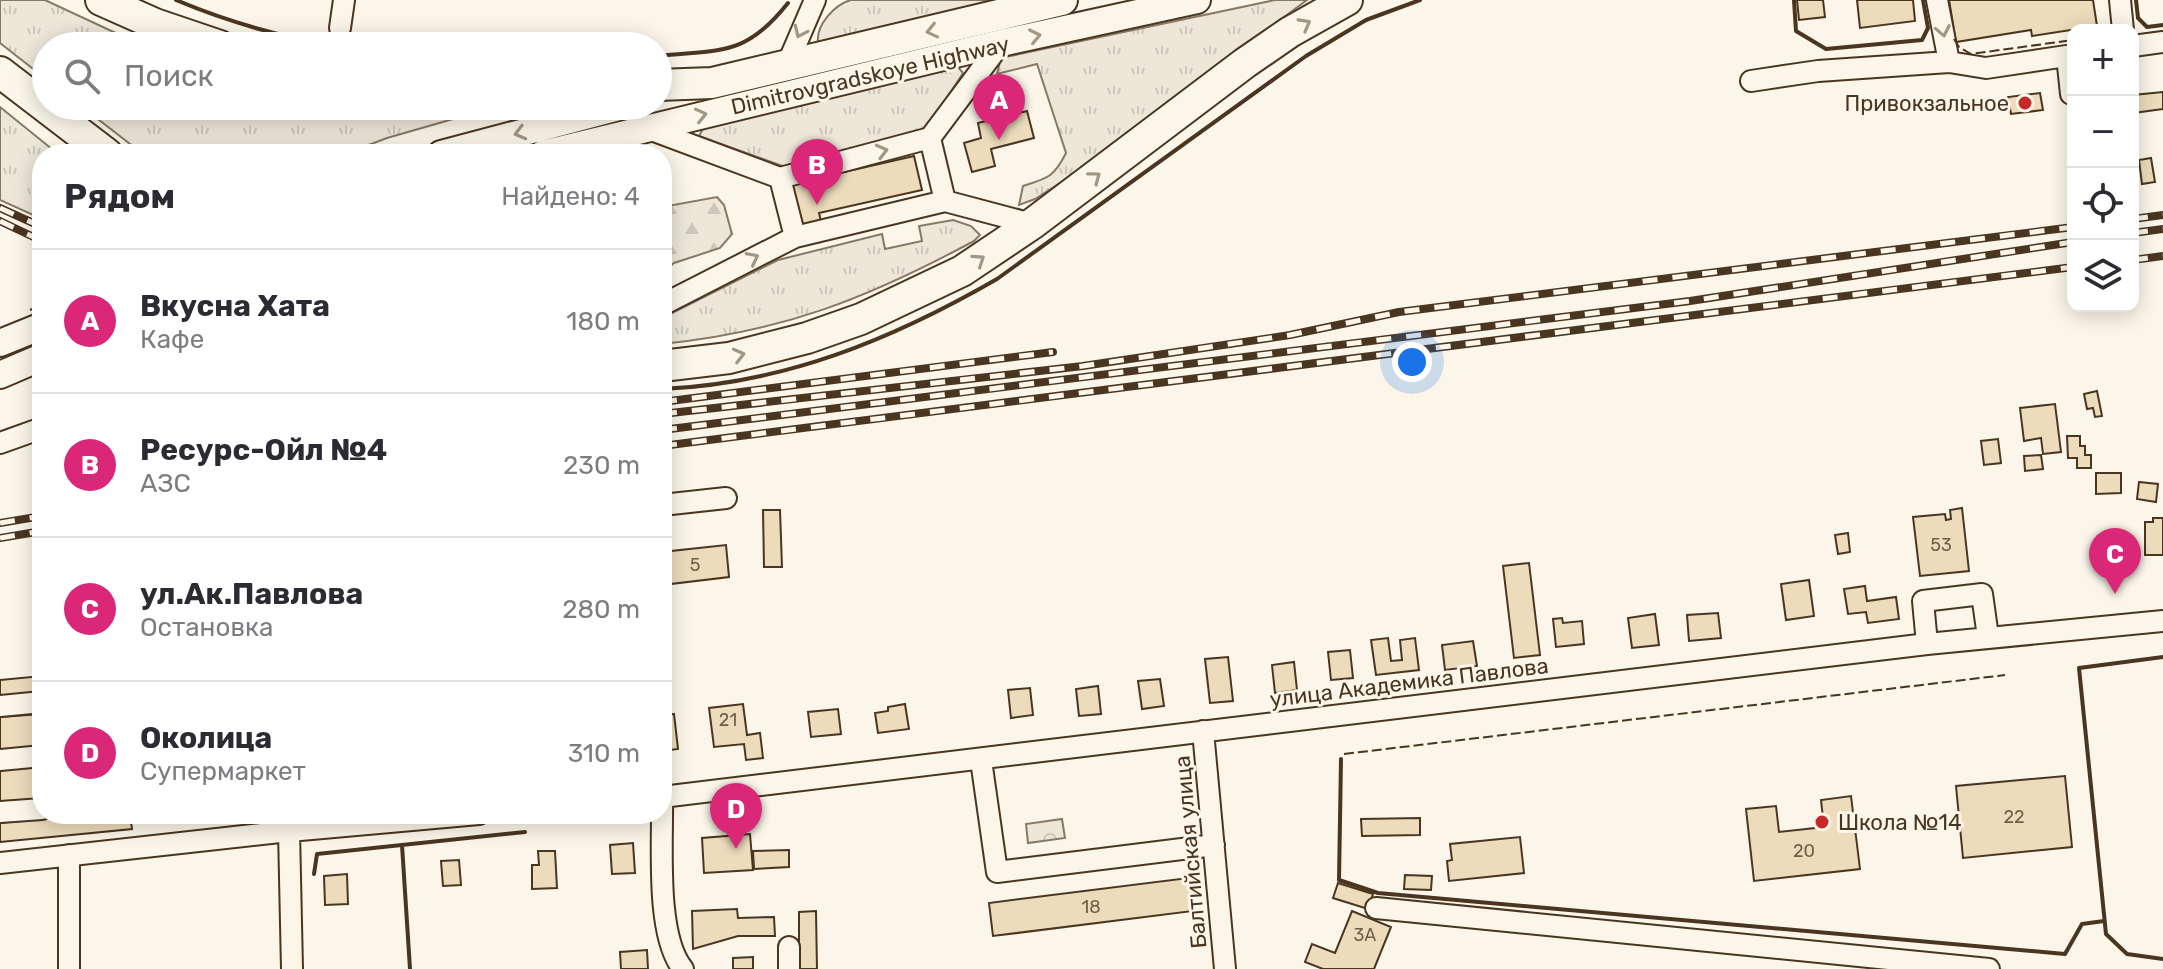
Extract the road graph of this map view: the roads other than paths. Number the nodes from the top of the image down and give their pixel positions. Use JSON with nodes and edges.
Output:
{"nodes":[{"id":1,"x":101,"y":0,"type":"edge"},
{"id":2,"x":344,"y":0,"type":"edge"},
{"id":3,"x":815,"y":0,"type":"edge"},
{"id":4,"x":1197,"y":0,"type":"edge"},
{"id":5,"x":1347,"y":0,"type":"edge"},
{"id":6,"x":1937,"y":0,"type":"edge"},
{"id":7,"x":2120,"y":0,"type":"edge"},
{"id":8,"x":1053,"y":1,"type":"edge"},
{"id":9,"x":2122,"y":24,"type":"edge"},
{"id":10,"x":340,"y":28,"type":"dead end"},
{"id":11,"x":179,"y":32,"type":"edge"},
{"id":12,"x":2163,"y":42,"type":"edge"},
{"id":13,"x":1001,"y":43,"type":"junction"},
{"id":14,"x":2139,"y":45,"type":"edge"},
{"id":15,"x":2067,"y":56,"type":"edge"},
{"id":16,"x":1949,"y":62,"type":"junction"},
{"id":17,"x":787,"y":65,"type":"junction"},
{"id":18,"x":0,"y":72,"type":"edge"},
{"id":19,"x":1751,"y":81,"type":"dead end"},
{"id":20,"x":712,"y":83,"type":"junction"},
{"id":21,"x":672,"y":84,"type":"edge"},
{"id":22,"x":672,"y":93,"type":"edge"},
{"id":23,"x":32,"y":97,"type":"edge"},
{"id":24,"x":63,"y":120,"type":"edge"},
{"id":25,"x":570,"y":120,"type":"edge"},
{"id":26,"x":646,"y":128,"type":"junction"},
{"id":27,"x":930,"y":138,"type":"junction"},
{"id":28,"x":94,"y":144,"type":"edge"},
{"id":29,"x":479,"y":144,"type":"edge"},
{"id":30,"x":583,"y":144,"type":"edge"},
{"id":31,"x":780,"y":178,"type":"junction"},
{"id":32,"x":945,"y":201,"type":"junction"},
{"id":33,"x":1032,"y":224,"type":"junction"},
{"id":34,"x":795,"y":237,"type":"junction"},
{"id":35,"x":672,"y":300,"type":"edge"},
{"id":36,"x":32,"y":330,"type":"edge"},
{"id":37,"x":0,"y":343,"type":"edge"},
{"id":38,"x":32,"y":361,"type":"edge"},
{"id":39,"x":672,"y":365,"type":"edge"},
{"id":40,"x":0,"y":375,"type":"edge"},
{"id":41,"x":32,"y":432,"type":"edge"},
{"id":42,"x":0,"y":443,"type":"edge"},
{"id":43,"x":726,"y":498,"type":"dead end"},
{"id":44,"x":672,"y":504,"type":"edge"},
{"id":45,"x":2163,"y":621,"type":"edge"},
{"id":46,"x":1988,"y":637,"type":"junction"},
{"id":47,"x":1927,"y":644,"type":"junction"},
{"id":48,"x":32,"y":703,"type":"edge"},
{"id":49,"x":0,"y":706,"type":"edge"},
{"id":50,"x":1203,"y":731,"type":"junction"},
{"id":51,"x":32,"y":757,"type":"edge"},
{"id":52,"x":0,"y":760,"type":"edge"},
{"id":53,"x":981,"y":760,"type":"junction"},
{"id":54,"x":672,"y":796,"type":"edge"},
{"id":55,"x":32,"y":810,"type":"edge"},
{"id":56,"x":0,"y":812,"type":"edge"},
{"id":57,"x":296,"y":824,"type":"edge"},
{"id":58,"x":367,"y":824,"type":"edge"},
{"id":59,"x":662,"y":824,"type":"edge"},
{"id":60,"x":289,"y":831,"type":"junction"},
{"id":61,"x":1214,"y":845,"type":"junction"},
{"id":62,"x":69,"y":855,"type":"junction"},
{"id":63,"x":0,"y":863,"type":"edge"},
{"id":64,"x":1376,"y":908,"type":"dead end"},
{"id":65,"x":789,"y":947,"type":"dead end"},
{"id":66,"x":675,"y":965,"type":"edge"},
{"id":67,"x":69,"y":969,"type":"edge"},
{"id":68,"x":292,"y":969,"type":"edge"},
{"id":69,"x":789,"y":969,"type":"edge"},
{"id":70,"x":1225,"y":969,"type":"edge"},
{"id":71,"x":1989,"y":969,"type":"edge"}],
"edges":[{"from":1,"to":11,"type":"highway"},
{"from":2,"to":10,"type":"street"},
{"from":3,"to":17,"type":"street","one_way":true},
{"from":13,"to":4,"type":"main road","name":"Dimitrovgradskoye Highway","one_way":true},
{"from":33,"to":5,"type":"highway","one_way":true},
{"from":6,"to":16,"type":"street","one_way":true},
{"from":7,"to":9,"type":"street"},
{"from":8,"to":17,"type":"highway","name":"Dimitrovgradskoye Highway","one_way":true},
{"from":12,"to":14,"type":"street"},
{"from":26,"to":13,"type":"main road","name":"Dimitrovgradskoye Highway","one_way":true},
{"from":13,"to":27,"type":"street"},
{"from":15,"to":16,"type":"street"},
{"from":16,"to":19,"type":"street"},
{"from":17,"to":20,"type":"highway","name":"Dimitrovgradskoye Highway"},
{"from":18,"to":23,"type":"highway"},
{"from":20,"to":21,"type":"highway"},
{"from":20,"to":22,"type":"main road","name":"Dimitrovgradskoye Highway"},
{"from":24,"to":28,"type":"highway"},
{"from":25,"to":29,"type":"main road","one_way":true},
{"from":26,"to":30,"type":"main road","name":"Dimitrovgradskoye Highway"},
{"from":26,"to":31,"type":"street"},
{"from":31,"to":27,"type":"street","one_way":true},
{"from":27,"to":32,"type":"street"},
{"from":31,"to":34,"type":"street"},
{"from":32,"to":33,"type":"street"},
{"from":32,"to":34,"type":"street"},
{"from":39,"to":33,"type":"highway","one_way":true},
{"from":35,"to":34,"type":"street","one_way":true},
{"from":36,"to":37,"type":"main road"},
{"from":38,"to":40,"type":"main road"},
{"from":41,"to":42,"type":"street"},
{"from":43,"to":44,"type":"street"},
{"from":45,"to":46,"type":"street","name":"улица Академика Павлова"},
{"from":46,"to":47,"type":"street","name":"улица Академика Павлова"},
{"from":46,"to":47,"type":"street"},
{"from":47,"to":50,"type":"street","name":"улица Академика Павлова"},
{"from":48,"to":49,"type":"street"},
{"from":50,"to":53,"type":"street","name":"улица Академика Павлова"},
{"from":50,"to":61,"type":"street","name":"Балтийская улица"},
{"from":51,"to":52,"type":"street"},
{"from":53,"to":54,"type":"street","name":"улица Академика Павлова"},
{"from":53,"to":61,"type":"street"},
{"from":55,"to":56,"type":"street"},
{"from":57,"to":60,"type":"street"},
{"from":58,"to":60,"type":"street"},
{"from":59,"to":66,"type":"street"},
{"from":60,"to":62,"type":"street"},
{"from":60,"to":68,"type":"street"},
{"from":61,"to":70,"type":"street","name":"Балтийская улица"},
{"from":62,"to":63,"type":"street"},
{"from":62,"to":67,"type":"street"},
{"from":64,"to":71,"type":"street"},
{"from":65,"to":69,"type":"street"}]}
